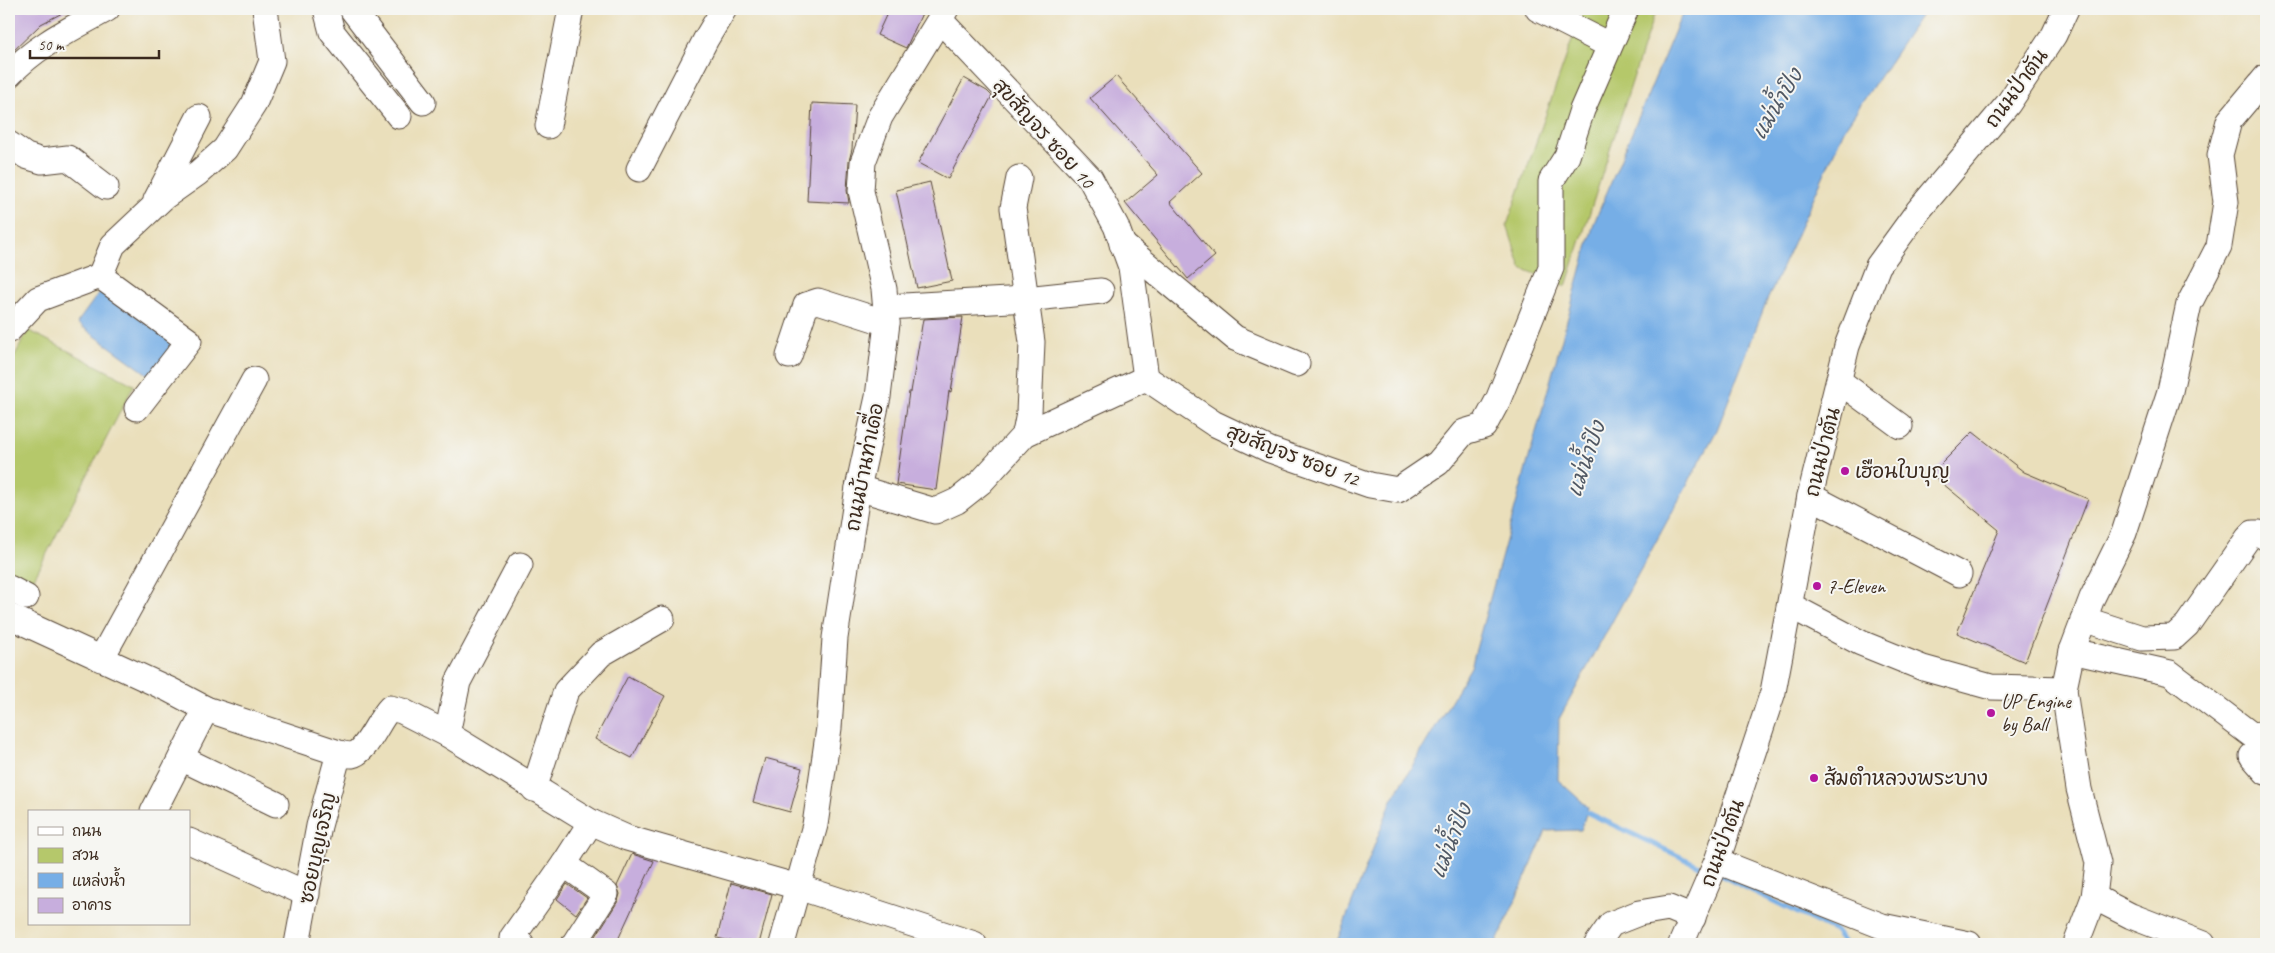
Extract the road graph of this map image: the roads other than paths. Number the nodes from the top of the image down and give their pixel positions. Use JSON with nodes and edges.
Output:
{"nodes":[{"id":1,"x":107,"y":9,"type":"edge"},
{"id":2,"x":265,"y":9,"type":"edge"},
{"id":3,"x":326,"y":9,"type":"edge"},
{"id":4,"x":352,"y":9,"type":"edge"},
{"id":5,"x":571,"y":9,"type":"edge"},
{"id":6,"x":724,"y":9,"type":"edge"},
{"id":7,"x":1538,"y":9,"type":"edge"},
{"id":8,"x":1626,"y":9,"type":"edge"},
{"id":9,"x":2066,"y":9,"type":"edge"},
{"id":10,"x":943,"y":15,"type":"edge"},
{"id":11,"x":1610,"y":45,"type":"junction"},
{"id":12,"x":9,"y":75,"type":"edge"},
{"id":13,"x":2266,"y":78,"type":"edge"},
{"id":14,"x":423,"y":102,"type":"dead end"},
{"id":15,"x":399,"y":116,"type":"dead end"},
{"id":16,"x":199,"y":117,"type":"dead end"},
{"id":17,"x":548,"y":126,"type":"dead end"},
{"id":18,"x":9,"y":144,"type":"edge"},
{"id":19,"x":639,"y":168,"type":"dead end"},
{"id":20,"x":1020,"y":178,"type":"dead end"},
{"id":21,"x":106,"y":187,"type":"dead end"},
{"id":22,"x":151,"y":209,"type":"junction"},
{"id":23,"x":1122,"y":244,"type":"junction"},
{"id":24,"x":100,"y":276,"type":"junction"},
{"id":25,"x":1100,"y":291,"type":"dead end"},
{"id":26,"x":1026,"y":299,"type":"junction"},
{"id":27,"x":887,"y":315,"type":"junction"},
{"id":28,"x":9,"y":330,"type":"edge"},
{"id":29,"x":788,"y":356,"type":"dead end"},
{"id":30,"x":1297,"y":364,"type":"dead end"},
{"id":31,"x":1146,"y":378,"type":"junction"},
{"id":32,"x":254,"y":380,"type":"dead end"},
{"id":33,"x":1839,"y":381,"type":"junction"},
{"id":34,"x":137,"y":408,"type":"dead end"},
{"id":35,"x":1900,"y":426,"type":"dead end"},
{"id":36,"x":1025,"y":434,"type":"junction"},
{"id":37,"x":858,"y":488,"type":"junction"},
{"id":38,"x":1810,"y":496,"type":"junction"},
{"id":39,"x":2266,"y":538,"type":"edge"},
{"id":40,"x":520,"y":565,"type":"dead end"},
{"id":41,"x":1959,"y":574,"type":"dead end"},
{"id":42,"x":1791,"y":606,"type":"junction"},
{"id":43,"x":9,"y":616,"type":"edge"},
{"id":44,"x":662,"y":619,"type":"dead end"},
{"id":45,"x":2083,"y":620,"type":"junction"},
{"id":46,"x":2072,"y":651,"type":"junction"},
{"id":47,"x":101,"y":658,"type":"junction"},
{"id":48,"x":2064,"y":689,"type":"junction"},
{"id":49,"x":206,"y":709,"type":"junction"},
{"id":50,"x":2266,"y":731,"type":"edge"},
{"id":51,"x":447,"y":734,"type":"junction"},
{"id":52,"x":340,"y":753,"type":"junction"},
{"id":53,"x":181,"y":758,"type":"junction"},
{"id":54,"x":534,"y":789,"type":"junction"},
{"id":55,"x":276,"y":804,"type":"dead end"},
{"id":56,"x":155,"y":810,"type":"edge"},
{"id":57,"x":591,"y":822,"type":"junction"},
{"id":58,"x":190,"y":841,"type":"edge"},
{"id":59,"x":1717,"y":861,"type":"junction"},
{"id":60,"x":564,"y":864,"type":"junction"},
{"id":61,"x":798,"y":887,"type":"junction"},
{"id":62,"x":307,"y":894,"type":"junction"},
{"id":63,"x":2094,"y":897,"type":"junction"},
{"id":64,"x":1693,"y":918,"type":"junction"},
{"id":65,"x":297,"y":944,"type":"edge"},
{"id":66,"x":521,"y":944,"type":"edge"},
{"id":67,"x":574,"y":944,"type":"edge"},
{"id":68,"x":782,"y":944,"type":"edge"},
{"id":69,"x":974,"y":944,"type":"edge"},
{"id":70,"x":1597,"y":944,"type":"edge"},
{"id":71,"x":1681,"y":944,"type":"edge"},
{"id":72,"x":1969,"y":944,"type":"edge"},
{"id":73,"x":2076,"y":944,"type":"edge"},
{"id":74,"x":2203,"y":944,"type":"edge"}],
"edges":[{"from":1,"to":12,"type":"street"},
{"from":2,"to":22,"type":"street"},
{"from":3,"to":15,"type":"street"},
{"from":4,"to":14,"type":"street"},
{"from":5,"to":17,"type":"street"},
{"from":6,"to":19,"type":"street"},
{"from":7,"to":11,"type":"street"},
{"from":8,"to":11,"type":"street"},
{"from":9,"to":33,"type":"street","name":"ถนนป่าตัน"},
{"from":10,"to":23,"type":"street","name":"สุขสัญจร ซอย 10"},
{"from":10,"to":27,"type":"street","name":"ถนนบ้านท่าเดื่อ"},
{"from":11,"to":31,"type":"street","name":"สุขสัญจร ซอย 12"},
{"from":13,"to":45,"type":"street"},
{"from":16,"to":22,"type":"street"},
{"from":18,"to":21,"type":"street"},
{"from":20,"to":26,"type":"street"},
{"from":22,"to":24,"type":"street"},
{"from":23,"to":30,"type":"street"},
{"from":23,"to":31,"type":"street","name":"สุขสัญจร ซอย 10"},
{"from":24,"to":28,"type":"street"},
{"from":24,"to":34,"type":"street"},
{"from":25,"to":26,"type":"street"},
{"from":26,"to":27,"type":"street"},
{"from":26,"to":36,"type":"street"},
{"from":27,"to":29,"type":"street"},
{"from":27,"to":37,"type":"street","name":"ถนนบ้านท่าเดื่อ"},
{"from":31,"to":36,"type":"street"},
{"from":32,"to":47,"type":"street"},
{"from":33,"to":35,"type":"street"},
{"from":33,"to":38,"type":"street","name":"ถนนป่าตัน"},
{"from":36,"to":37,"type":"street"},
{"from":37,"to":61,"type":"street","name":"ถนนบ้านท่าเดื่อ"},
{"from":38,"to":41,"type":"street"},
{"from":38,"to":42,"type":"street","name":"ถนนป่าตัน"},
{"from":39,"to":45,"type":"street"},
{"from":40,"to":51,"type":"street"},
{"from":42,"to":48,"type":"street"},
{"from":42,"to":59,"type":"street","name":"ถนนป่าตัน"},
{"from":43,"to":47,"type":"street"},
{"from":44,"to":54,"type":"street"},
{"from":45,"to":46,"type":"street"},
{"from":46,"to":48,"type":"street"},
{"from":46,"to":50,"type":"street"},
{"from":47,"to":49,"type":"street"},
{"from":48,"to":63,"type":"street"},
{"from":49,"to":52,"type":"street"},
{"from":49,"to":53,"type":"street"},
{"from":51,"to":52,"type":"street"},
{"from":51,"to":54,"type":"street"},
{"from":52,"to":62,"type":"street","name":"ซอยบุญเจริญ"},
{"from":53,"to":55,"type":"street"},
{"from":53,"to":56,"type":"street"},
{"from":54,"to":57,"type":"street"},
{"from":57,"to":60,"type":"street"},
{"from":57,"to":61,"type":"street"},
{"from":58,"to":62,"type":"street"},
{"from":59,"to":64,"type":"street","name":"ถนนป่าตัน"},
{"from":59,"to":72,"type":"street"},
{"from":60,"to":66,"type":"street"},
{"from":60,"to":67,"type":"street"},
{"from":61,"to":68,"type":"street","name":"ถนนบ้านท่าเดื่อ"},
{"from":61,"to":69,"type":"street"},
{"from":62,"to":65,"type":"street","name":"ซอยบุญเจริญ"},
{"from":63,"to":73,"type":"street"},
{"from":63,"to":74,"type":"street"},
{"from":64,"to":70,"type":"street"},
{"from":64,"to":71,"type":"street","name":"ถนนป่าตัน"}]}
